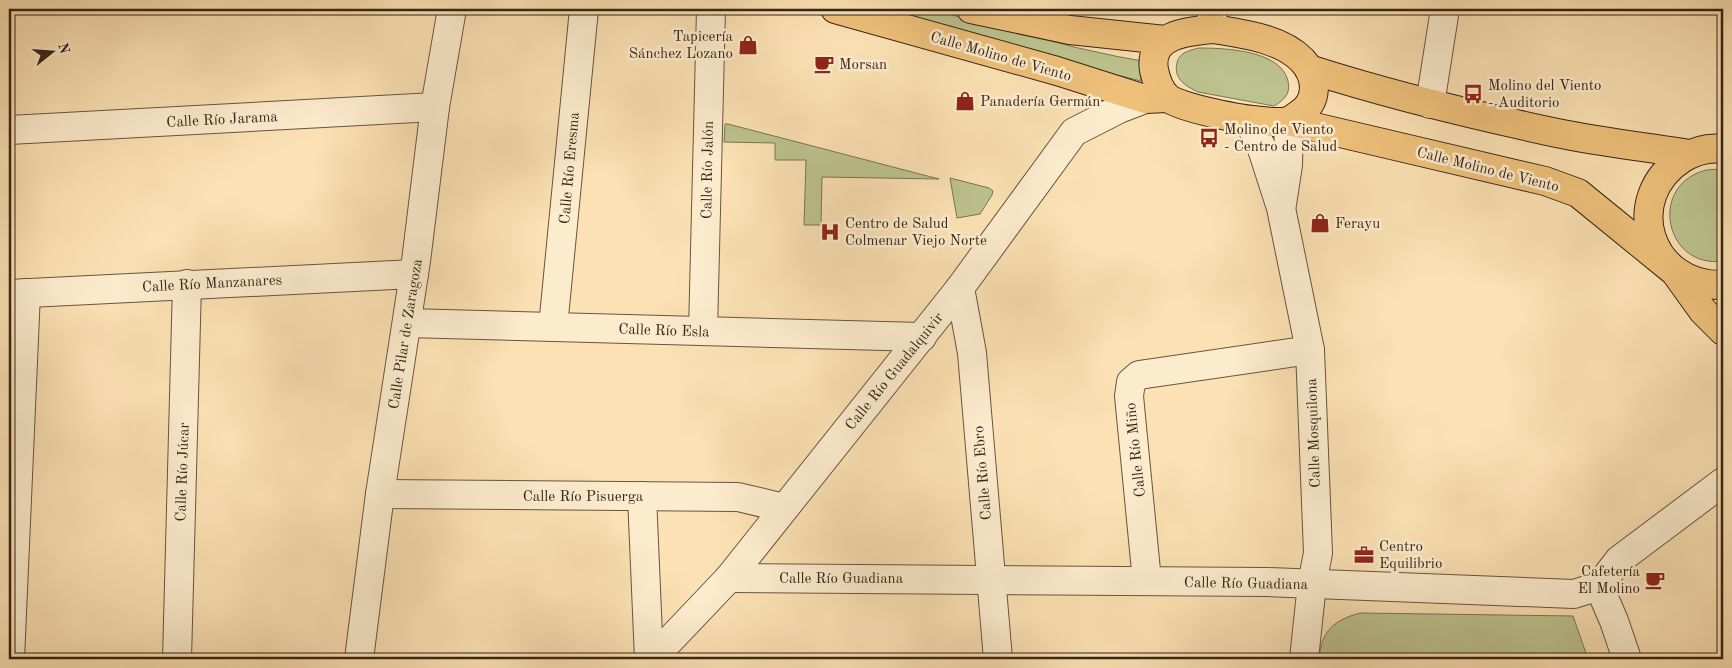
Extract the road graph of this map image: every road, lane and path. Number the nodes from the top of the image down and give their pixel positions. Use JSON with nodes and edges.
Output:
{"nodes":[{"id":1,"x":452,"y":9,"type":"edge"},
{"id":2,"x":584,"y":9,"type":"edge"},
{"id":3,"x":711,"y":9,"type":"edge"},
{"id":4,"x":835,"y":9,"type":"edge"},
{"id":5,"x":971,"y":9,"type":"edge"},
{"id":6,"x":1445,"y":9,"type":"edge"},
{"id":7,"x":1212,"y":19,"type":"edge"},
{"id":8,"x":1165,"y":40,"type":"junction"},
{"id":9,"x":1309,"y":70,"type":"junction"},
{"id":10,"x":1156,"y":98,"type":"junction"},
{"id":11,"x":1430,"y":104,"type":"junction"},
{"id":12,"x":435,"y":107,"type":"junction"},
{"id":13,"x":1248,"y":120,"type":"junction"},
{"id":14,"x":1289,"y":121,"type":"junction"},
{"id":15,"x":9,"y":130,"type":"edge"},
{"id":16,"x":1721,"y":148,"type":"edge"},
{"id":17,"x":1689,"y":154,"type":"junction"},
{"id":18,"x":1281,"y":208,"type":"junction"},
{"id":19,"x":1675,"y":272,"type":"junction"},
{"id":20,"x":414,"y":274,"type":"junction"},
{"id":21,"x":187,"y":284,"type":"junction"},
{"id":22,"x":1723,"y":285,"type":"edge"},
{"id":23,"x":960,"y":288,"type":"junction"},
{"id":24,"x":17,"y":294,"type":"edge"},
{"id":25,"x":407,"y":323,"type":"junction"},
{"id":26,"x":553,"y":327,"type":"junction"},
{"id":27,"x":702,"y":330,"type":"junction"},
{"id":28,"x":1723,"y":331,"type":"edge"},
{"id":29,"x":922,"y":336,"type":"junction"},
{"id":30,"x":1310,"y":350,"type":"junction"},
{"id":31,"x":1723,"y":482,"type":"edge"},
{"id":32,"x":380,"y":494,"type":"junction"},
{"id":33,"x":642,"y":496,"type":"junction"},
{"id":34,"x":784,"y":508,"type":"junction"},
{"id":35,"x":729,"y":578,"type":"junction"},
{"id":36,"x":990,"y":579,"type":"junction"},
{"id":37,"x":1147,"y":581,"type":"junction"},
{"id":38,"x":1312,"y":584,"type":"junction"},
{"id":39,"x":1599,"y":586,"type":"junction"},
{"id":40,"x":10,"y":659,"type":"edge"},
{"id":41,"x":176,"y":659,"type":"edge"},
{"id":42,"x":359,"y":659,"type":"edge"},
{"id":43,"x":650,"y":659,"type":"edge"},
{"id":44,"x":998,"y":659,"type":"edge"},
{"id":45,"x":1304,"y":659,"type":"edge"},
{"id":46,"x":1627,"y":659,"type":"edge"}],
"edges":[{"from":1,"to":12,"type":"street","name":"Calle Pilar de Zaragoza"},
{"from":2,"to":26,"type":"street","name":"Calle Río Eresma"},
{"from":3,"to":27,"type":"street","name":"Calle Río Jalón"},
{"from":4,"to":10,"type":"main road","name":"Calle Molino de Viento"},
{"from":5,"to":8,"type":"main road"},
{"from":6,"to":11,"type":"street"},
{"from":7,"to":8,"type":"main road"},
{"from":7,"to":9,"type":"main road"},
{"from":8,"to":10,"type":"main road"},
{"from":9,"to":11,"type":"main road"},
{"from":9,"to":14,"type":"main road"},
{"from":10,"to":13,"type":"main road","name":"Calle Molino de Viento"},
{"from":10,"to":23,"type":"street","name":"Calle Río Guadalquivir"},
{"from":11,"to":17,"type":"main road"},
{"from":12,"to":15,"type":"street","name":"Calle Río Jarama"},
{"from":12,"to":20,"type":"street","name":"Calle Pilar de Zaragoza"},
{"from":13,"to":14,"type":"main road","name":"Calle Molino de Viento"},
{"from":13,"to":18,"type":"street","name":"Calle Mosquilona"},
{"from":14,"to":18,"type":"street","name":"Calle Mosquilona"},
{"from":14,"to":19,"type":"main road","name":"Calle Molino de Viento"},
{"from":16,"to":17,"type":"main road"},
{"from":17,"to":19,"type":"main road"},
{"from":18,"to":30,"type":"street","name":"Calle Mosquilona"},
{"from":19,"to":22,"type":"main road"},
{"from":19,"to":28,"type":"main road","name":"Calle Molino de Viento"},
{"from":20,"to":21,"type":"street","name":"Calle Río Manzanares"},
{"from":20,"to":25,"type":"street","name":"Calle Pilar de Zaragoza"},
{"from":21,"to":24,"type":"street","name":"Calle Río Manzanares"},
{"from":21,"to":41,"type":"street","name":"Calle Río Júcar"},
{"from":23,"to":29,"type":"street","name":"Calle Río Guadalquivir"},
{"from":23,"to":36,"type":"street","name":"Calle Río Ebro"},
{"from":24,"to":40,"type":"street"},
{"from":25,"to":26,"type":"street","name":"Calle Río Esla"},
{"from":25,"to":32,"type":"street","name":"Calle Pilar de Zaragoza"},
{"from":26,"to":27,"type":"street","name":"Calle Río Esla"},
{"from":27,"to":29,"type":"street","name":"Calle Río Esla"},
{"from":29,"to":34,"type":"street","name":"Calle Río Guadalquivir"},
{"from":30,"to":37,"type":"street","name":"Calle Río Miño"},
{"from":30,"to":38,"type":"street","name":"Calle Mosquilona"},
{"from":31,"to":39,"type":"street"},
{"from":32,"to":33,"type":"street","name":"Calle Río Pisuerga"},
{"from":32,"to":42,"type":"street","name":"Calle Pilar de Zaragoza"},
{"from":33,"to":34,"type":"street","name":"Calle Río Pisuerga"},
{"from":33,"to":43,"type":"street"},
{"from":34,"to":35,"type":"street","name":"Calle Río Guadalquivir"},
{"from":35,"to":36,"type":"street","name":"Calle Río Guadiana"},
{"from":35,"to":43,"type":"street","name":"Calle Río Guadalquivir"},
{"from":36,"to":37,"type":"street","name":"Calle Río Guadiana"},
{"from":36,"to":44,"type":"street","name":"Calle Río Ebro"},
{"from":37,"to":38,"type":"street","name":"Calle Río Guadiana"},
{"from":38,"to":39,"type":"street","name":"Calle Río Guadiana"},
{"from":38,"to":45,"type":"street","name":"Calle Mosquilona"},
{"from":39,"to":46,"type":"street"}]}
